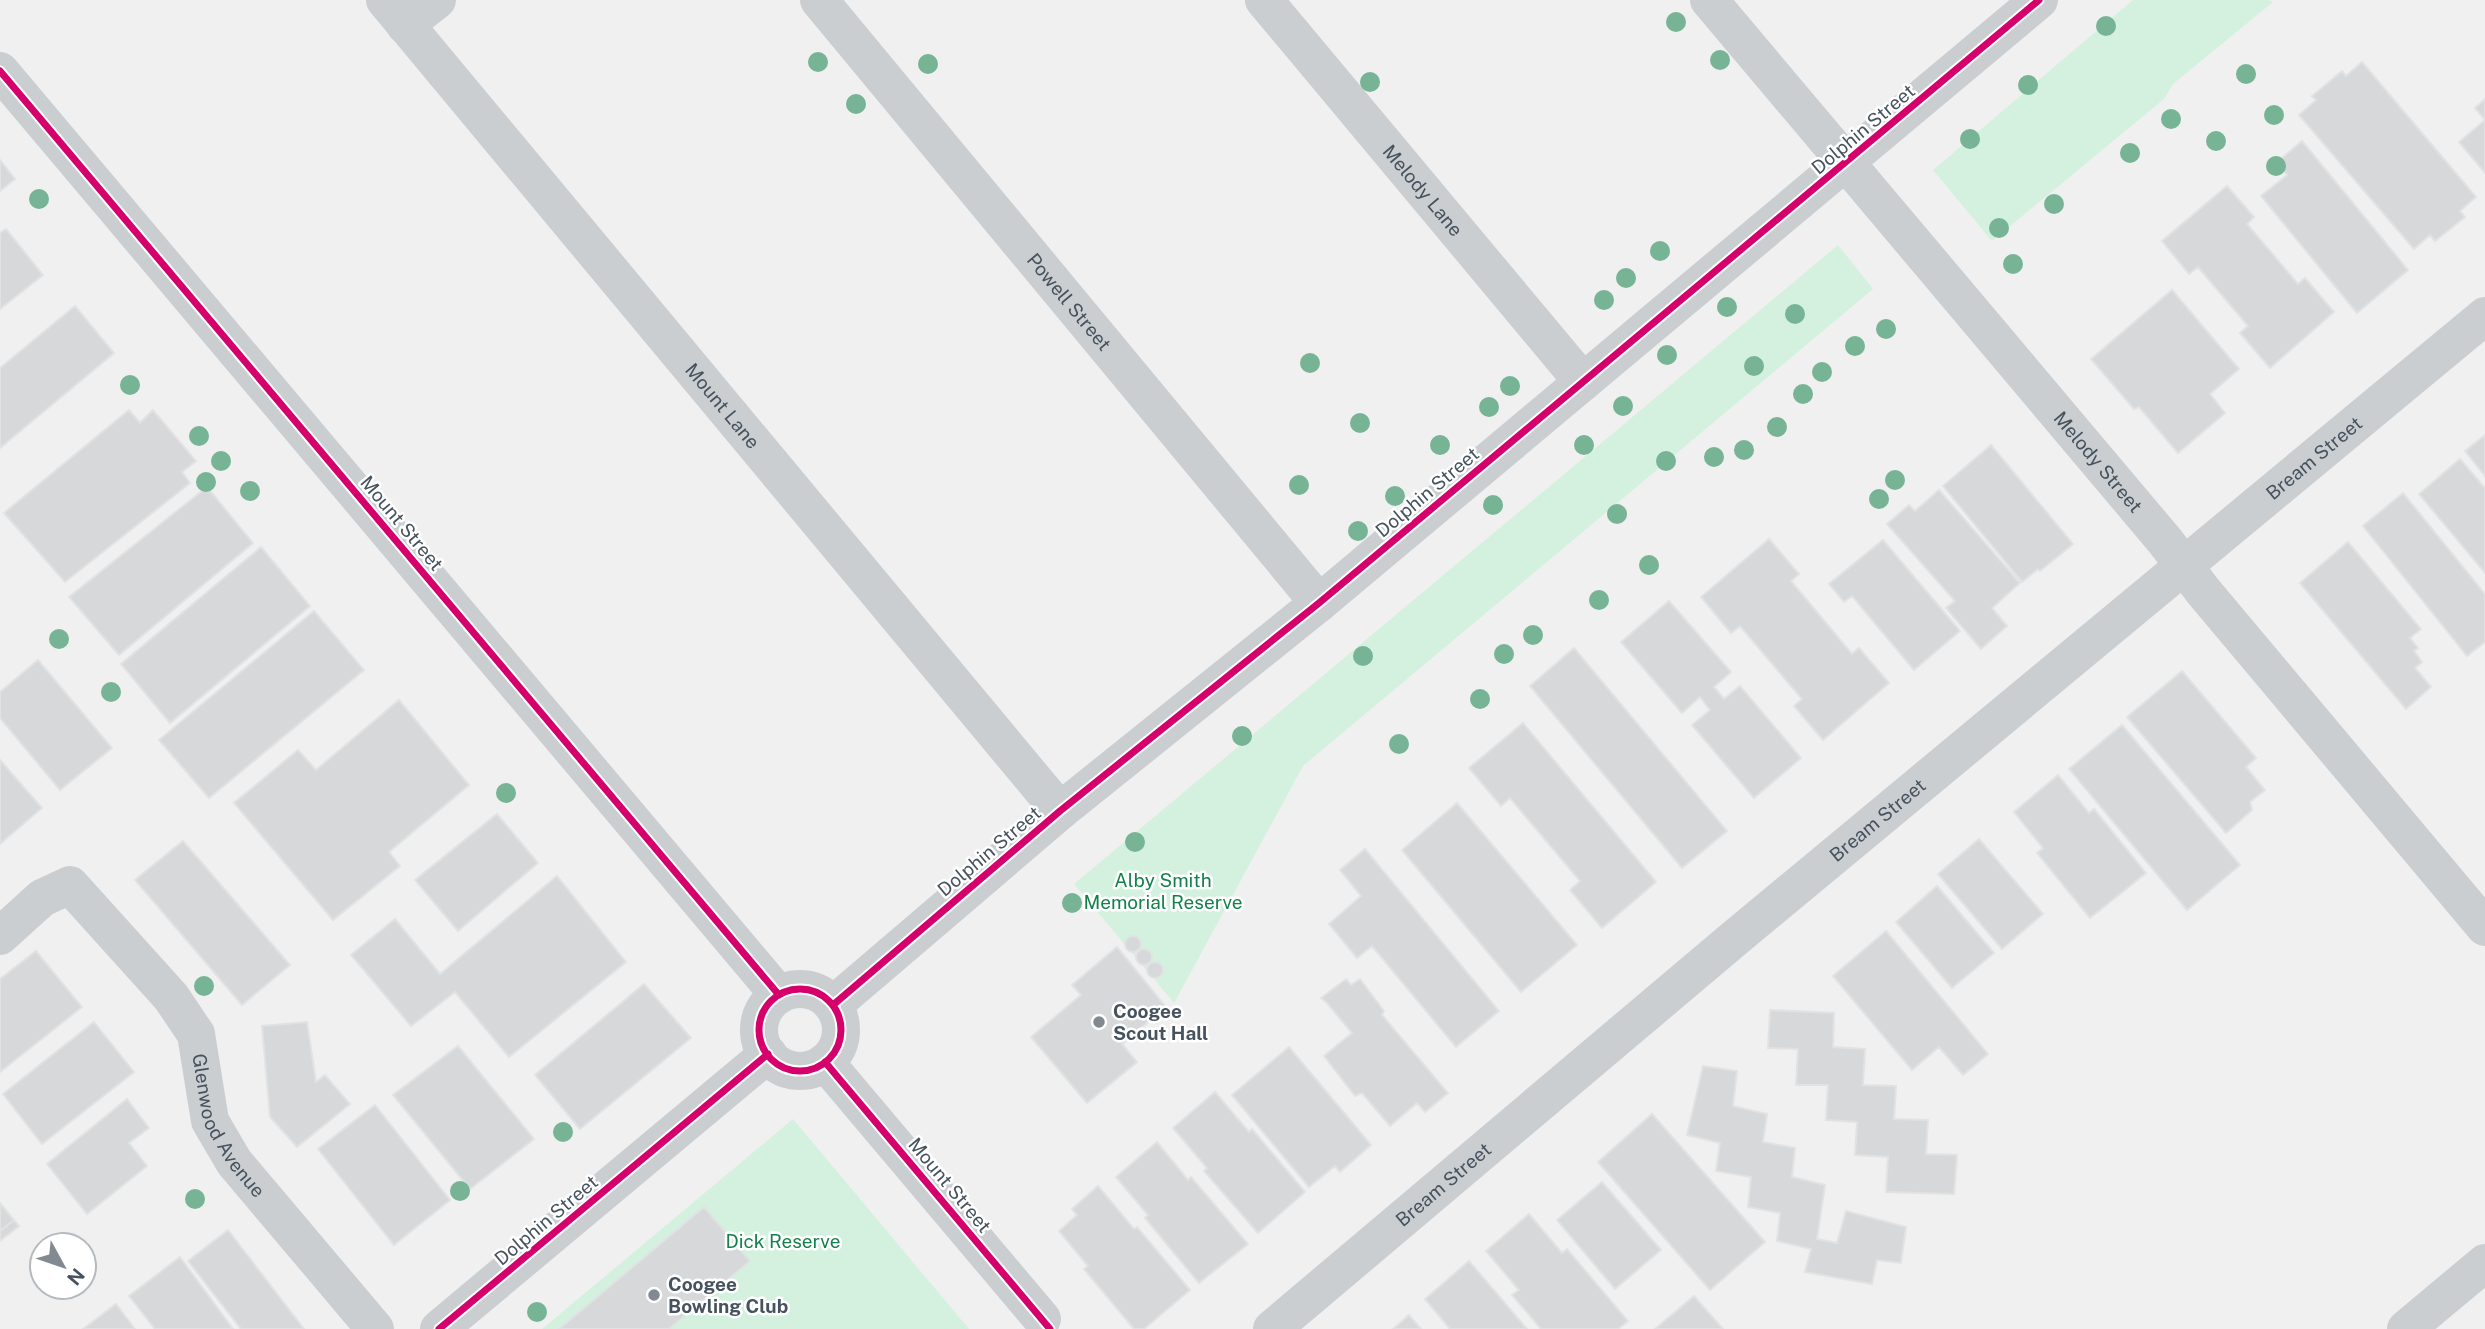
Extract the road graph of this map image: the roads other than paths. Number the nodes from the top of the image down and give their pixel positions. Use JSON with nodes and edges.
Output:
{"nodes":[{"id":1,"x":437,"y":0,"type":"edge"},
{"id":2,"x":819,"y":0,"type":"edge"},
{"id":3,"x":1264,"y":0,"type":"edge"},
{"id":4,"x":1709,"y":0,"type":"edge"},
{"id":5,"x":2039,"y":0,"type":"edge"},
{"id":6,"x":395,"y":12,"type":"edge"},
{"id":7,"x":0,"y":71,"type":"edge"},
{"id":8,"x":1846,"y":163,"type":"junction"},
{"id":9,"x":2485,"y":316,"type":"edge"},
{"id":10,"x":1583,"y":382,"type":"junction"},
{"id":11,"x":2183,"y":565,"type":"junction"},
{"id":12,"x":1319,"y":603,"type":"junction"},
{"id":13,"x":1060,"y":811,"type":"junction"},
{"id":14,"x":2485,"y":927,"type":"edge"},
{"id":15,"x":0,"y":936,"type":"edge"},
{"id":16,"x":779,"y":995,"type":"junction"},
{"id":17,"x":833,"y":1005,"type":"junction"},
{"id":18,"x":768,"y":1054,"type":"junction"},
{"id":19,"x":825,"y":1062,"type":"junction"},
{"id":20,"x":2485,"y":1263,"type":"edge"},
{"id":21,"x":1042,"y":1319,"type":"dead end"},
{"id":22,"x":375,"y":1329,"type":"edge"},
{"id":23,"x":439,"y":1329,"type":"edge"},
{"id":24,"x":1272,"y":1329,"type":"edge"},
{"id":25,"x":2406,"y":1329,"type":"edge"}],
"edges":[{"from":1,"to":6,"type":"street"},
{"from":2,"to":12,"type":"street","name":"Powell Street"},
{"from":3,"to":10,"type":"street","name":"Melody Lane"},
{"from":4,"to":8,"type":"street","name":"Melody Street"},
{"from":5,"to":8,"type":"street","name":"Dolphin Street"},
{"from":6,"to":13,"type":"street","name":"Mount Lane"},
{"from":7,"to":16,"type":"street","name":"Mount Street"},
{"from":8,"to":10,"type":"street","name":"Dolphin Street"},
{"from":8,"to":11,"type":"street","name":"Melody Street"},
{"from":9,"to":11,"type":"street","name":"Bream Street"},
{"from":10,"to":12,"type":"street","name":"Dolphin Street"},
{"from":11,"to":14,"type":"street","name":"Melody Street"},
{"from":11,"to":24,"type":"street","name":"Bream Street"},
{"from":12,"to":13,"type":"street","name":"Dolphin Street"},
{"from":13,"to":17,"type":"street","name":"Dolphin Street"},
{"from":15,"to":22,"type":"street","name":"Glenwood Avenue"},
{"from":16,"to":17,"type":"street"},
{"from":16,"to":18,"type":"street"},
{"from":17,"to":19,"type":"street"},
{"from":18,"to":19,"type":"street"},
{"from":18,"to":23,"type":"street","name":"Dolphin Street"},
{"from":19,"to":21,"type":"street","name":"Mount Street"},
{"from":20,"to":25,"type":"street"}]}
